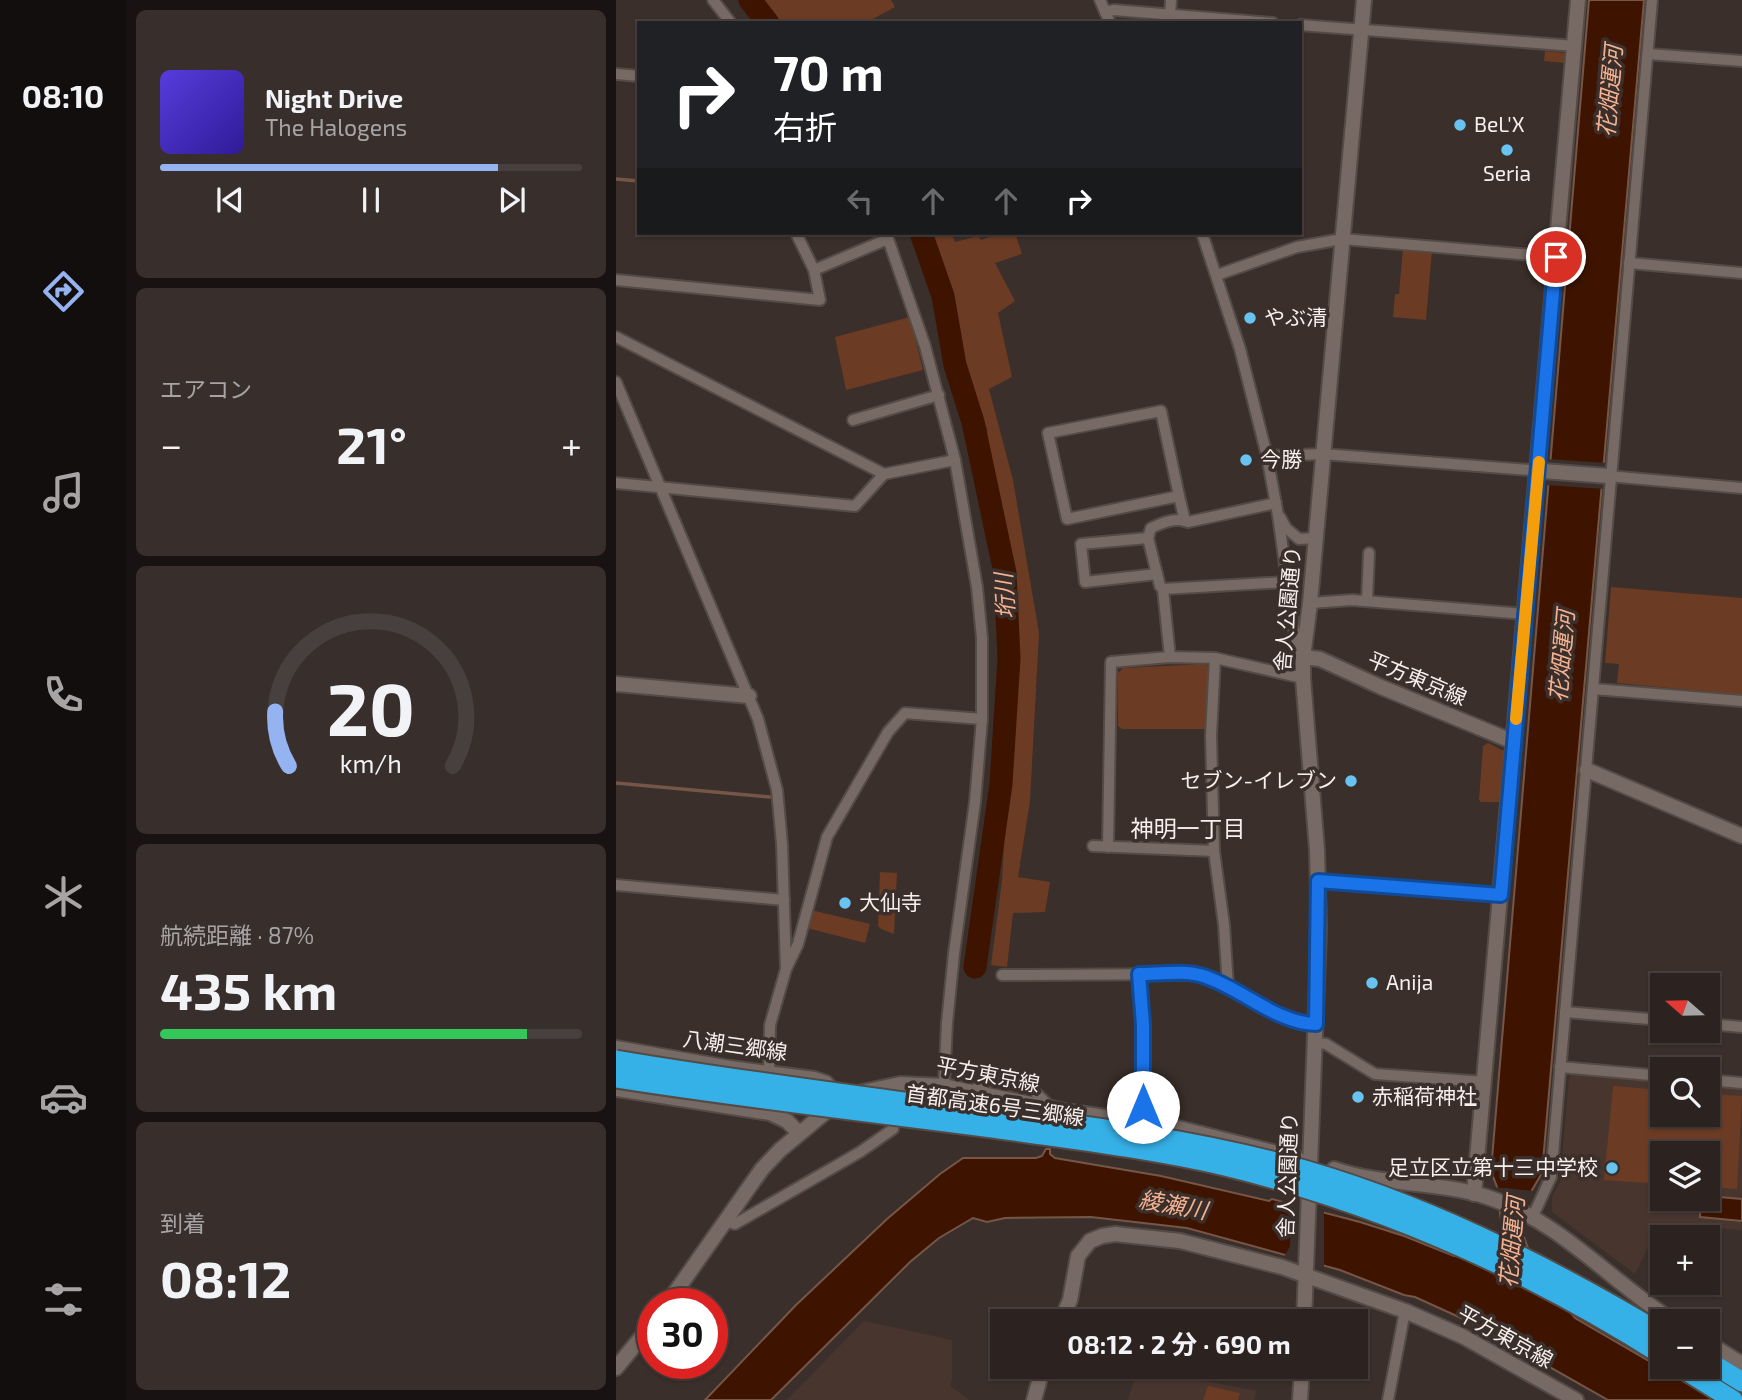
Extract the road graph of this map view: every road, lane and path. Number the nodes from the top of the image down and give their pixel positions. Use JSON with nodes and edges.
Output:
{"nodes":[{"id":1,"x":713,"y":0,"type":"edge"},
{"id":2,"x":1100,"y":0,"type":"edge"},
{"id":3,"x":1171,"y":0,"type":"edge"},
{"id":4,"x":1364,"y":0,"type":"edge"},
{"id":5,"x":1578,"y":0,"type":"edge"},
{"id":6,"x":1652,"y":0,"type":"edge"},
{"id":7,"x":1170,"y":14,"type":"junction"},
{"id":8,"x":1108,"y":18,"type":"edge"},
{"id":9,"x":729,"y":21,"type":"edge"},
{"id":10,"x":1250,"y":21,"type":"edge"},
{"id":11,"x":1302,"y":25,"type":"edge"},
{"id":12,"x":1361,"y":30,"type":"junction"},
{"id":13,"x":1574,"y":46,"type":"junction"},
{"id":14,"x":1647,"y":54,"type":"junction"},
{"id":15,"x":1742,"y":61,"type":"edge"},
{"id":16,"x":616,"y":74,"type":"edge"},
{"id":17,"x":637,"y":76,"type":"edge"},
{"id":18,"x":797,"y":235,"type":"edge"},
{"id":19,"x":1203,"y":235,"type":"edge"},
{"id":20,"x":887,"y":236,"type":"edge"},
{"id":21,"x":1342,"y":239,"type":"junction"},
{"id":22,"x":1556,"y":257,"type":"junction"},
{"id":23,"x":1629,"y":264,"type":"junction"},
{"id":24,"x":814,"y":270,"type":"junction"},
{"id":25,"x":1742,"y":273,"type":"edge"},
{"id":26,"x":1217,"y":275,"type":"junction"},
{"id":27,"x":616,"y":280,"type":"edge"},
{"id":28,"x":616,"y":337,"type":"edge"},
{"id":29,"x":616,"y":382,"type":"edge"},
{"id":30,"x":939,"y":395,"type":"junction"},
{"id":31,"x":853,"y":420,"type":"dead end"},
{"id":32,"x":1323,"y":454,"type":"junction"},
{"id":33,"x":1267,"y":456,"type":"junction"},
{"id":34,"x":955,"y":460,"type":"junction"},
{"id":35,"x":1541,"y":471,"type":"junction"},
{"id":36,"x":884,"y":474,"type":"junction"},
{"id":37,"x":1610,"y":477,"type":"junction"},
{"id":38,"x":616,"y":483,"type":"edge"},
{"id":39,"x":661,"y":487,"type":"junction"},
{"id":40,"x":1742,"y":488,"type":"edge"},
{"id":41,"x":1179,"y":496,"type":"junction"},
{"id":42,"x":1276,"y":503,"type":"junction"},
{"id":43,"x":1278,"y":515,"type":"junction"},
{"id":44,"x":1185,"y":521,"type":"junction"},
{"id":45,"x":1148,"y":538,"type":"junction"},
{"id":46,"x":1315,"y":538,"type":"junction"},
{"id":47,"x":1370,"y":553,"type":"dead end"},
{"id":48,"x":1157,"y":574,"type":"junction"},
{"id":49,"x":1287,"y":582,"type":"junction"},
{"id":50,"x":1163,"y":589,"type":"junction"},
{"id":51,"x":1367,"y":601,"type":"junction"},
{"id":52,"x":1310,"y":603,"type":"junction"},
{"id":53,"x":1525,"y":614,"type":"junction"},
{"id":54,"x":1170,"y":657,"type":"junction"},
{"id":55,"x":1303,"y":657,"type":"junction"},
{"id":56,"x":1215,"y":658,"type":"junction"},
{"id":57,"x":1303,"y":678,"type":"junction"},
{"id":58,"x":616,"y":684,"type":"edge"},
{"id":59,"x":1594,"y":689,"type":"junction"},
{"id":60,"x":750,"y":696,"type":"junction"},
{"id":61,"x":1742,"y":701,"type":"edge"},
{"id":62,"x":982,"y":719,"type":"junction"},
{"id":63,"x":1514,"y":742,"type":"junction"},
{"id":64,"x":1587,"y":770,"type":"junction"},
{"id":65,"x":1742,"y":836,"type":"edge"},
{"id":66,"x":1093,"y":846,"type":"dead end"},
{"id":67,"x":1108,"y":847,"type":"junction"},
{"id":68,"x":1214,"y":851,"type":"junction"},
{"id":69,"x":1318,"y":881,"type":"junction"},
{"id":70,"x":616,"y":885,"type":"edge"},
{"id":71,"x":1501,"y":895,"type":"junction"},
{"id":72,"x":784,"y":900,"type":"junction"},
{"id":73,"x":786,"y":969,"type":"junction"},
{"id":74,"x":1139,"y":974,"type":"junction"},
{"id":75,"x":1002,"y":975,"type":"dead end"},
{"id":76,"x":1227,"y":987,"type":"junction"},
{"id":77,"x":1565,"y":1012,"type":"junction"},
{"id":78,"x":1650,"y":1019,"type":"edge"},
{"id":79,"x":1316,"y":1024,"type":"junction"},
{"id":80,"x":1720,"y":1025,"type":"edge"},
{"id":81,"x":1742,"y":1027,"type":"edge"},
{"id":82,"x":1316,"y":1043,"type":"junction"},
{"id":83,"x":616,"y":1048,"type":"edge"},
{"id":84,"x":616,"y":1060,"type":"edge"},
{"id":85,"x":679,"y":1060,"type":"junction"},
{"id":86,"x":1560,"y":1067,"type":"junction"},
{"id":87,"x":769,"y":1073,"type":"junction"},
{"id":88,"x":1650,"y":1075,"type":"edge"},
{"id":89,"x":616,"y":1078,"type":"edge"},
{"id":90,"x":1720,"y":1081,"type":"edge"},
{"id":91,"x":1486,"y":1083,"type":"junction"},
{"id":92,"x":1742,"y":1083,"type":"edge"},
{"id":93,"x":900,"y":1084,"type":"junction"},
{"id":94,"x":944,"y":1086,"type":"junction"},
{"id":95,"x":616,"y":1089,"type":"edge"},
{"id":96,"x":671,"y":1099,"type":"junction"},
{"id":97,"x":840,"y":1100,"type":"junction"},
{"id":98,"x":709,"y":1105,"type":"junction"},
{"id":99,"x":1143,"y":1122,"type":"junction"},
{"id":100,"x":799,"y":1133,"type":"junction"},
{"id":101,"x":1309,"y":1162,"type":"junction"},
{"id":102,"x":1481,"y":1196,"type":"junction"},
{"id":103,"x":1531,"y":1215,"type":"junction"},
{"id":104,"x":725,"y":1221,"type":"junction"},
{"id":105,"x":1306,"y":1269,"type":"junction"},
{"id":106,"x":678,"y":1288,"type":"edge"},
{"id":107,"x":1067,"y":1309,"type":"edge"},
{"id":108,"x":1304,"y":1309,"type":"edge"},
{"id":109,"x":1655,"y":1309,"type":"edge"},
{"id":110,"x":1405,"y":1311,"type":"junction"},
{"id":111,"x":1650,"y":1327,"type":"edge"},
{"id":112,"x":637,"y":1342,"type":"edge"},
{"id":113,"x":1650,"y":1348,"type":"edge"},
{"id":114,"x":1720,"y":1350,"type":"edge"},
{"id":115,"x":1742,"y":1364,"type":"edge"},
{"id":116,"x":616,"y":1368,"type":"edge"},
{"id":117,"x":1720,"y":1368,"type":"edge"},
{"id":118,"x":1040,"y":1379,"type":"edge"},
{"id":119,"x":1301,"y":1379,"type":"edge"},
{"id":120,"x":1699,"y":1379,"type":"edge"},
{"id":121,"x":1742,"y":1382,"type":"edge"},
{"id":122,"x":1034,"y":1400,"type":"edge"},
{"id":123,"x":1300,"y":1400,"type":"edge"},
{"id":124,"x":1388,"y":1400,"type":"edge"},
{"id":125,"x":1576,"y":1400,"type":"edge"},
{"id":126,"x":1733,"y":1400,"type":"edge"}],
"edges":[{"from":1,"to":9,"type":"street"},
{"from":2,"to":8,"type":"street"},
{"from":3,"to":7,"type":"street"},
{"from":4,"to":12,"type":"main road","name":"舎人公園通り"},
{"from":5,"to":13,"type":"main road"},
{"from":6,"to":14,"type":"street"},
{"from":7,"to":8,"type":"street"},
{"from":7,"to":10,"type":"street"},
{"from":11,"to":12,"type":"street"},
{"from":12,"to":13,"type":"street"},
{"from":12,"to":21,"type":"main road","name":"舎人公園通り"},
{"from":13,"to":22,"type":"main road"},
{"from":14,"to":15,"type":"street"},
{"from":14,"to":23,"type":"street"},
{"from":16,"to":17,"type":"street"},
{"from":18,"to":24,"type":"street"},
{"from":19,"to":26,"type":"street"},
{"from":20,"to":24,"type":"street"},
{"from":20,"to":30,"type":"street"},
{"from":21,"to":22,"type":"street"},
{"from":21,"to":26,"type":"street"},
{"from":21,"to":32,"type":"main road","name":"舎人公園通り"},
{"from":22,"to":35,"type":"main road"},
{"from":23,"to":25,"type":"street"},
{"from":23,"to":37,"type":"street"},
{"from":24,"to":27,"type":"street"},
{"from":26,"to":33,"type":"street"},
{"from":28,"to":36,"type":"street"},
{"from":29,"to":39,"type":"street"},
{"from":30,"to":31,"type":"street"},
{"from":30,"to":34,"type":"street"},
{"from":32,"to":33,"type":"street"},
{"from":32,"to":35,"type":"street"},
{"from":32,"to":46,"type":"main road","name":"舎人公園通り"},
{"from":33,"to":42,"type":"street"},
{"from":34,"to":36,"type":"street"},
{"from":34,"to":62,"type":"street"},
{"from":35,"to":37,"type":"main road"},
{"from":35,"to":53,"type":"main road"},
{"from":36,"to":39,"type":"street"},
{"from":37,"to":40,"type":"street"},
{"from":37,"to":59,"type":"street"},
{"from":38,"to":39,"type":"street"},
{"from":39,"to":60,"type":"street"},
{"from":41,"to":41,"type":"street"},
{"from":41,"to":44,"type":"street"},
{"from":42,"to":43,"type":"street"},
{"from":42,"to":44,"type":"street"},
{"from":43,"to":46,"type":"street"},
{"from":43,"to":49,"type":"street"},
{"from":44,"to":45,"type":"street"},
{"from":45,"to":48,"type":"street"},
{"from":45,"to":48,"type":"street"},
{"from":46,"to":52,"type":"main road","name":"舎人公園通り"},
{"from":47,"to":51,"type":"street"},
{"from":48,"to":50,"type":"street"},
{"from":49,"to":50,"type":"street"},
{"from":49,"to":55,"type":"street"},
{"from":50,"to":54,"type":"street"},
{"from":51,"to":52,"type":"street"},
{"from":51,"to":53,"type":"street"},
{"from":52,"to":55,"type":"main road","name":"舎人公園通り"},
{"from":53,"to":63,"type":"main road"},
{"from":54,"to":56,"type":"street"},
{"from":54,"to":67,"type":"street"},
{"from":55,"to":57,"type":"main road","name":"舎人公園通り"},
{"from":55,"to":63,"type":"main road","name":"平方東京線"},
{"from":56,"to":57,"type":"street"},
{"from":56,"to":68,"type":"street"},
{"from":57,"to":69,"type":"main road","name":"舎人公園通り"},
{"from":58,"to":60,"type":"main road"},
{"from":59,"to":61,"type":"street"},
{"from":59,"to":64,"type":"street"},
{"from":60,"to":72,"type":"street"},
{"from":62,"to":73,"type":"street"},
{"from":62,"to":94,"type":"street"},
{"from":63,"to":71,"type":"main road"},
{"from":64,"to":65,"type":"main road"},
{"from":64,"to":77,"type":"street"},
{"from":66,"to":67,"type":"street"},
{"from":67,"to":68,"type":"street"},
{"from":68,"to":76,"type":"street"},
{"from":69,"to":71,"type":"street"},
{"from":69,"to":79,"type":"main road","name":"舎人公園通り"},
{"from":70,"to":72,"type":"street"},
{"from":71,"to":91,"type":"main road"},
{"from":72,"to":73,"type":"street"},
{"from":73,"to":87,"type":"street"},
{"from":74,"to":75,"type":"street"},
{"from":74,"to":76,"type":"street"},
{"from":74,"to":99,"type":"street"},
{"from":76,"to":79,"type":"street"},
{"from":77,"to":78,"type":"street"},
{"from":77,"to":86,"type":"street"},
{"from":79,"to":82,"type":"main road","name":"舎人公園通り"},
{"from":80,"to":81,"type":"street"},
{"from":82,"to":91,"type":"street"},
{"from":82,"to":101,"type":"main road","name":"舎人公園通り"},
{"from":83,"to":85,"type":"main road","name":"八潮三郷線"},
{"from":84,"to":111,"type":"highway","name":"首都高速6号三郷線","bridge":true},
{"from":85,"to":87,"type":"main road","name":"八潮三郷線"},
{"from":85,"to":96,"type":"main road"},
{"from":86,"to":88,"type":"street"},
{"from":86,"to":103,"type":"street"},
{"from":87,"to":97,"type":"main road","name":"八潮三郷線"},
{"from":89,"to":113,"type":"highway","name":"首都高速6号三郷線","bridge":true},
{"from":90,"to":92,"type":"street"},
{"from":91,"to":102,"type":"main road"},
{"from":93,"to":94,"type":"main road","name":"平方東京線"},
{"from":93,"to":97,"type":"main road","name":"平方東京線"},
{"from":93,"to":104,"type":"street"},
{"from":94,"to":99,"type":"main road","name":"平方東京線"},
{"from":95,"to":96,"type":"main road"},
{"from":96,"to":98,"type":"main road"},
{"from":97,"to":98,"type":"main road"},
{"from":97,"to":100,"type":"main road","name":"平方東京線"},
{"from":98,"to":100,"type":"main road"},
{"from":99,"to":101,"type":"main road","name":"平方東京線"},
{"from":100,"to":104,"type":"main road","name":"平方東京線"},
{"from":101,"to":102,"type":"main road","name":"平方東京線"},
{"from":101,"to":105,"type":"main road","name":"舎人公園通り"},
{"from":102,"to":103,"type":"main road","name":"平方東京線"},
{"from":103,"to":109,"type":"main road","name":"平方東京線"},
{"from":104,"to":106,"type":"main road","name":"平方東京線"},
{"from":105,"to":107,"type":"main road","name":"平方東京線"},
{"from":105,"to":108,"type":"main road","name":"舎人公園通り"},
{"from":105,"to":110,"type":"main road","name":"平方東京線"},
{"from":110,"to":124,"type":"street"},
{"from":110,"to":125,"type":"main road","name":"平方東京線"},
{"from":112,"to":116,"type":"main road"},
{"from":114,"to":115,"type":"main road"},
{"from":117,"to":121,"type":"highway"},
{"from":118,"to":122,"type":"main road"},
{"from":119,"to":123,"type":"main road"},
{"from":120,"to":126,"type":"highway"}]}
